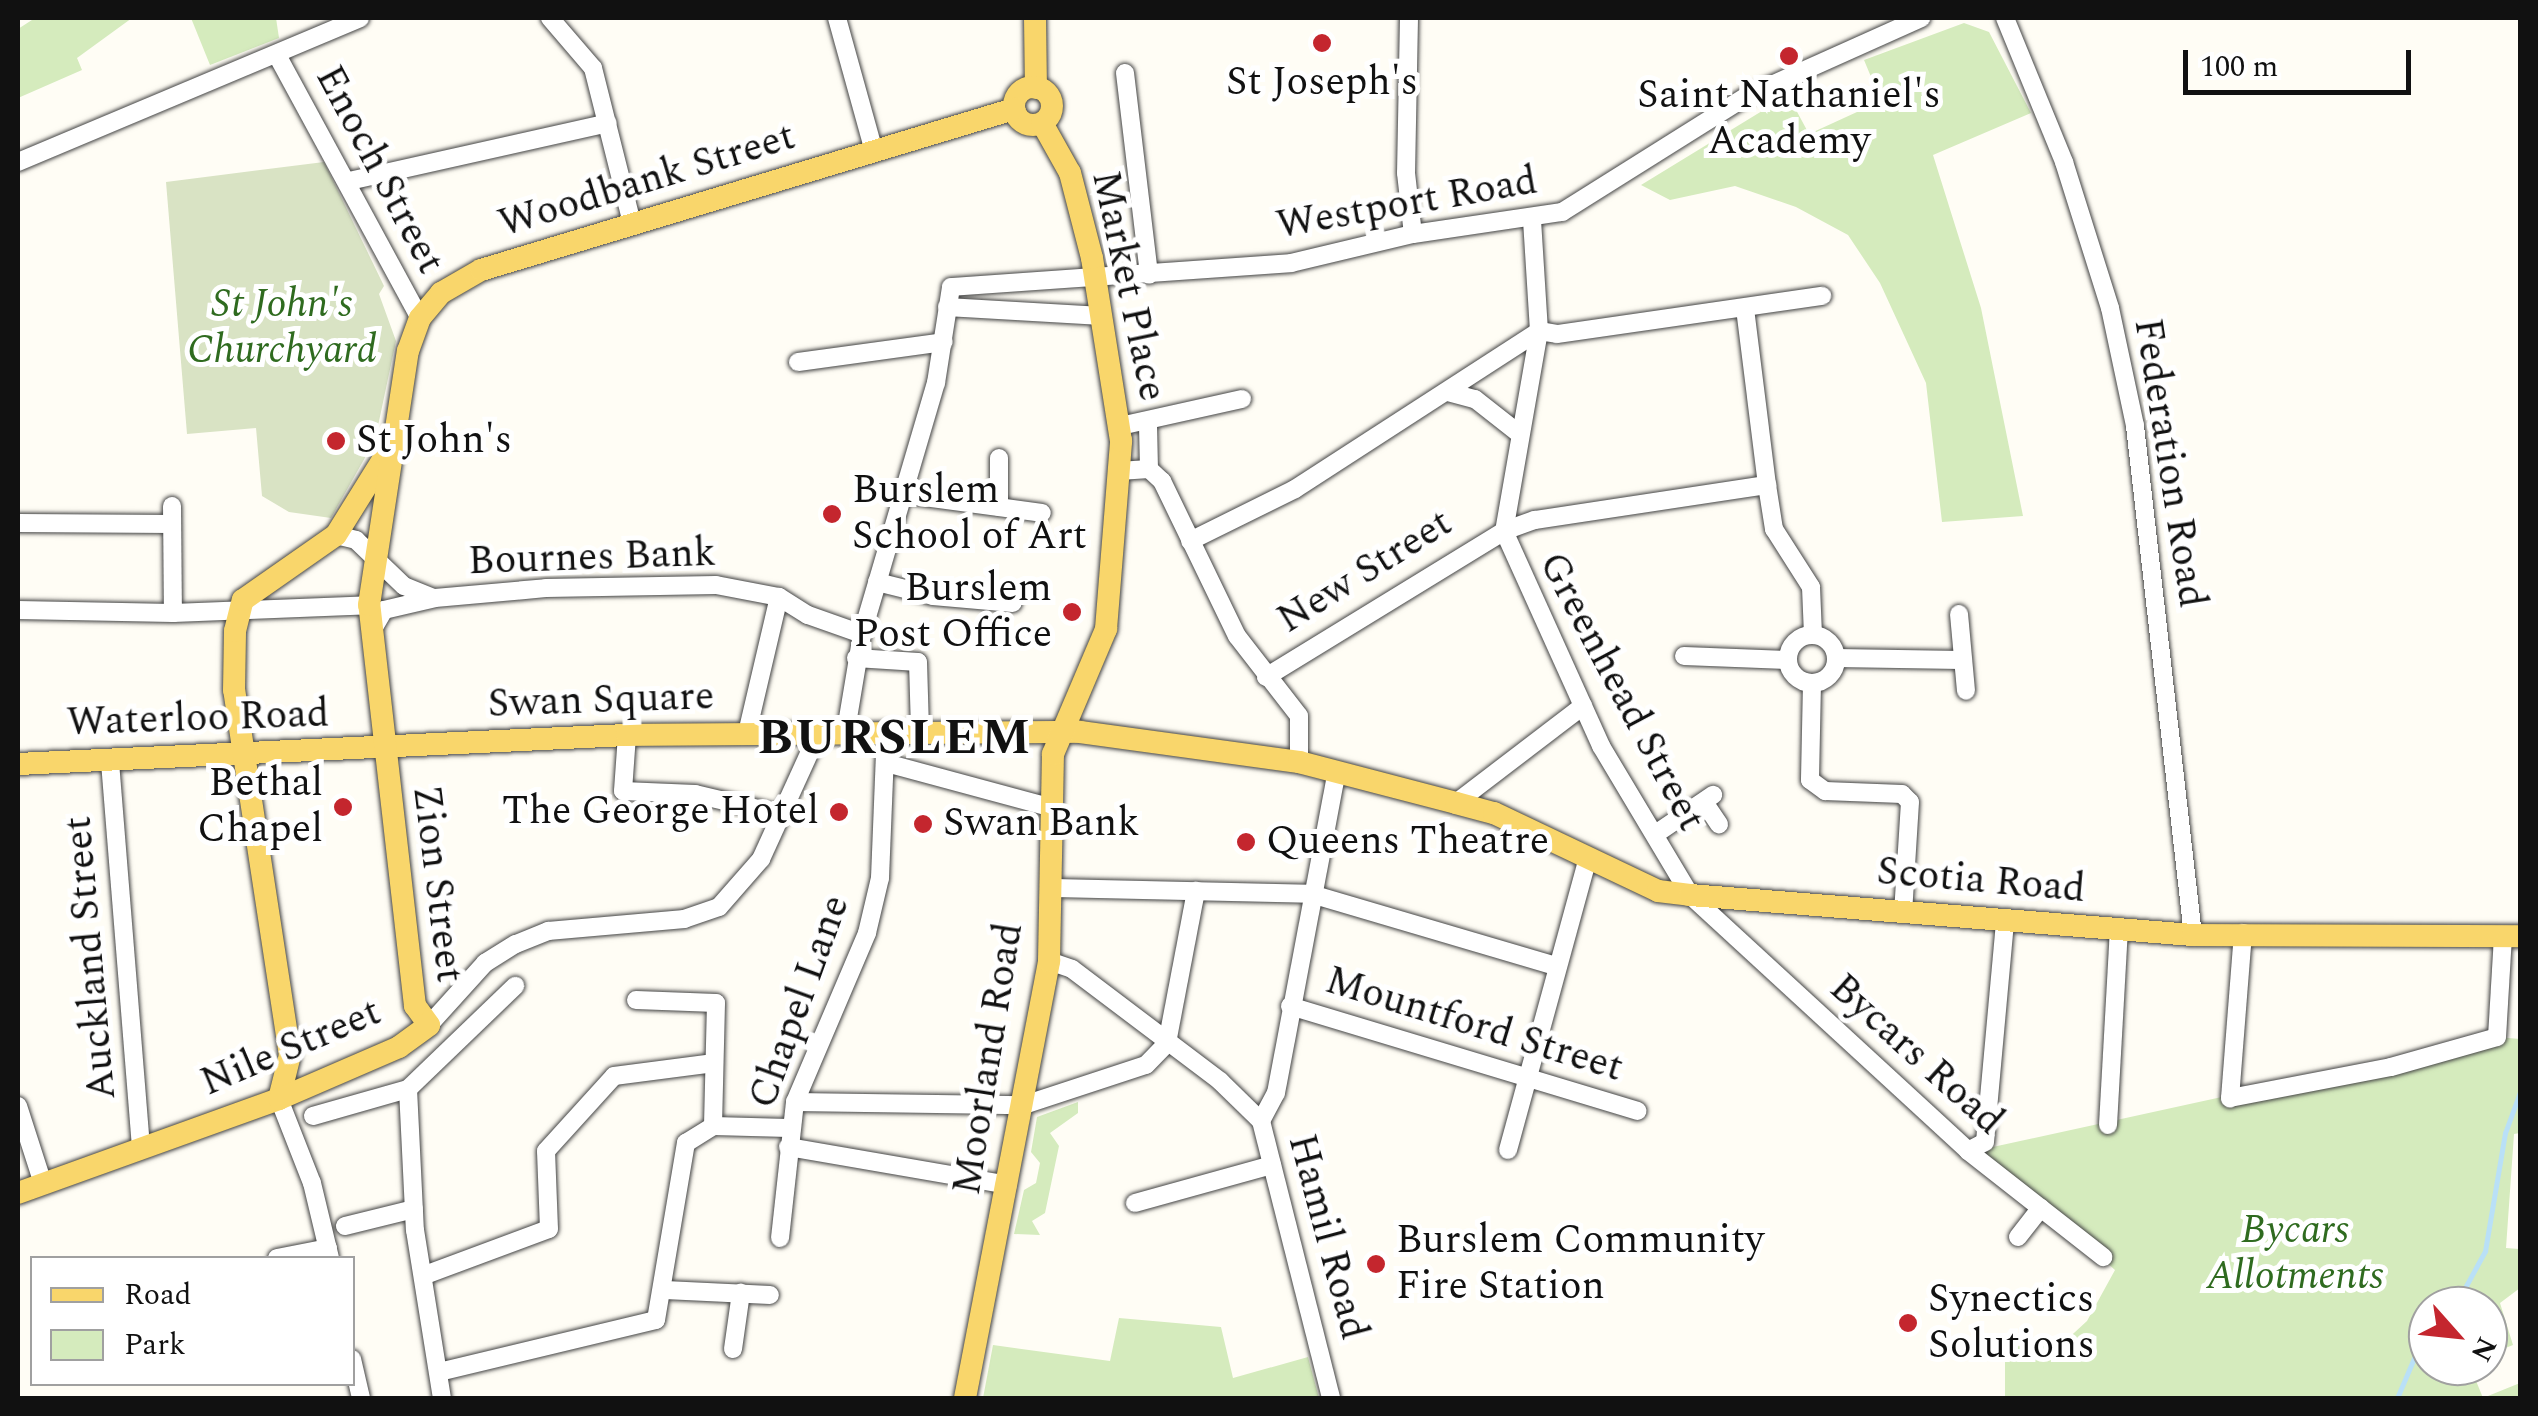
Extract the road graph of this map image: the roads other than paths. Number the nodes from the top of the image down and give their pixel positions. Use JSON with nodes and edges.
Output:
{"nodes":[{"id":1,"x":360,"y":18,"type":"edge"},
{"id":2,"x":550,"y":18,"type":"edge"},
{"id":3,"x":837,"y":18,"type":"edge"},
{"id":4,"x":1035,"y":18,"type":"edge"},
{"id":5,"x":1409,"y":18,"type":"edge"},
{"id":6,"x":1921,"y":18,"type":"edge"},
{"id":7,"x":2005,"y":18,"type":"edge"},
{"id":8,"x":276,"y":55,"type":"junction"},
{"id":9,"x":1125,"y":72,"type":"dead end"},
{"id":10,"x":1036,"y":88,"type":"junction"},
{"id":11,"x":1014,"y":110,"type":"junction"},
{"id":12,"x":608,"y":123,"type":"junction"},
{"id":13,"x":1042,"y":123,"type":"junction"},
{"id":14,"x":874,"y":151,"type":"junction"},
{"id":15,"x":18,"y":162,"type":"edge"},
{"id":16,"x":349,"y":181,"type":"junction"},
{"id":17,"x":1532,"y":220,"type":"junction"},
{"id":18,"x":632,"y":223,"type":"junction"},
{"id":19,"x":1413,"y":234,"type":"junction"},
{"id":20,"x":1149,"y":275,"type":"junction"},
{"id":21,"x":1095,"y":279,"type":"junction"},
{"id":22,"x":1822,"y":296,"type":"dead end"},
{"id":23,"x":947,"y":308,"type":"junction"},
{"id":24,"x":1745,"y":310,"type":"junction"},
{"id":25,"x":1102,"y":316,"type":"junction"},
{"id":26,"x":420,"y":318,"type":"junction"},
{"id":27,"x":1538,"y":331,"type":"junction"},
{"id":28,"x":944,"y":342,"type":"junction"},
{"id":29,"x":806,"y":366,"type":"dead end"},
{"id":30,"x":1448,"y":392,"type":"junction"},
{"id":31,"x":1242,"y":399,"type":"dead end"},
{"id":32,"x":394,"y":424,"type":"junction"},
{"id":33,"x":1148,"y":425,"type":"junction"},
{"id":34,"x":1120,"y":426,"type":"junction"},
{"id":35,"x":1517,"y":432,"type":"junction"},
{"id":36,"x":999,"y":458,"type":"dead end"},
{"id":37,"x":1148,"y":469,"type":"junction"},
{"id":38,"x":1119,"y":471,"type":"junction"},
{"id":39,"x":1767,"y":486,"type":"junction"},
{"id":40,"x":902,"y":494,"type":"junction"},
{"id":41,"x":999,"y":508,"type":"junction"},
{"id":42,"x":1042,"y":512,"type":"dead end"},
{"id":43,"x":18,"y":523,"type":"edge"},
{"id":44,"x":1504,"y":531,"type":"junction"},
{"id":45,"x":336,"y":535,"type":"junction"},
{"id":46,"x":1190,"y":541,"type":"junction"},
{"id":47,"x":374,"y":559,"type":"junction"},
{"id":48,"x":877,"y":582,"type":"junction"},
{"id":49,"x":779,"y":597,"type":"junction"},
{"id":50,"x":434,"y":598,"type":"junction"},
{"id":51,"x":1013,"y":603,"type":"dead end"},
{"id":52,"x":369,"y":605,"type":"junction"},
{"id":53,"x":240,"y":608,"type":"junction"},
{"id":54,"x":18,"y":610,"type":"edge"},
{"id":55,"x":174,"y":613,"type":"junction"},
{"id":56,"x":1959,"y":614,"type":"dead end"},
{"id":57,"x":373,"y":629,"type":"junction"},
{"id":58,"x":862,"y":634,"type":"junction"},
{"id":59,"x":1813,"y":636,"type":"junction"},
{"id":60,"x":1684,"y":656,"type":"dead end"},
{"id":61,"x":856,"y":658,"type":"junction"},
{"id":62,"x":1836,"y":658,"type":"junction"},
{"id":63,"x":1788,"y":660,"type":"junction"},
{"id":64,"x":1961,"y":660,"type":"junction"},
{"id":65,"x":1266,"y":677,"type":"junction"},
{"id":66,"x":1812,"y":683,"type":"junction"},
{"id":67,"x":1966,"y":692,"type":"dead end"},
{"id":68,"x":1583,"y":706,"type":"junction"},
{"id":69,"x":920,"y":729,"type":"junction"},
{"id":70,"x":846,"y":730,"type":"junction"},
{"id":71,"x":886,"y":730,"type":"junction"},
{"id":72,"x":819,"y":732,"type":"junction"},
{"id":73,"x":1063,"y":732,"type":"junction"},
{"id":74,"x":747,"y":733,"type":"junction"},
{"id":75,"x":627,"y":736,"type":"junction"},
{"id":76,"x":382,"y":749,"type":"junction"},
{"id":77,"x":242,"y":754,"type":"junction"},
{"id":78,"x":110,"y":762,"type":"junction"},
{"id":79,"x":1299,"y":762,"type":"junction"},
{"id":80,"x":18,"y":764,"type":"edge"},
{"id":81,"x":886,"y":764,"type":"junction"},
{"id":82,"x":1337,"y":771,"type":"junction"},
{"id":83,"x":1456,"y":803,"type":"junction"},
{"id":84,"x":1049,"y":807,"type":"junction"},
{"id":85,"x":784,"y":816,"type":"junction"},
{"id":86,"x":1719,"y":824,"type":"dead end"},
{"id":87,"x":1657,"y":833,"type":"junction"},
{"id":88,"x":1588,"y":858,"type":"junction"},
{"id":89,"x":1052,"y":888,"type":"junction"},
{"id":90,"x":1196,"y":891,"type":"junction"},
{"id":91,"x":1311,"y":894,"type":"junction"},
{"id":92,"x":1690,"y":895,"type":"junction"},
{"id":93,"x":1904,"y":914,"type":"junction"},
{"id":94,"x":2005,"y":920,"type":"junction"},
{"id":95,"x":2119,"y":930,"type":"junction"},
{"id":96,"x":2243,"y":933,"type":"junction"},
{"id":97,"x":2193,"y":935,"type":"junction"},
{"id":98,"x":2512,"y":936,"type":"edge"},
{"id":99,"x":1049,"y":961,"type":"junction"},
{"id":100,"x":1555,"y":966,"type":"junction"},
{"id":101,"x":515,"y":986,"type":"dead end"},
{"id":102,"x":636,"y":1000,"type":"dead end"},
{"id":103,"x":1290,"y":1006,"type":"junction"},
{"id":104,"x":429,"y":1025,"type":"junction"},
{"id":105,"x":1167,"y":1043,"type":"junction"},
{"id":106,"x":290,"y":1055,"type":"junction"},
{"id":107,"x":714,"y":1063,"type":"junction"},
{"id":108,"x":1526,"y":1076,"type":"junction"},
{"id":109,"x":316,"y":1082,"type":"junction"},
{"id":110,"x":408,"y":1089,"type":"junction"},
{"id":111,"x":280,"y":1098,"type":"junction"},
{"id":112,"x":796,"y":1102,"type":"junction"},
{"id":113,"x":18,"y":1106,"type":"edge"},
{"id":114,"x":1024,"y":1106,"type":"junction"},
{"id":115,"x":1638,"y":1110,"type":"dead end"},
{"id":116,"x":314,"y":1116,"type":"dead end"},
{"id":117,"x":1260,"y":1121,"type":"junction"},
{"id":118,"x":2108,"y":1125,"type":"dead end"},
{"id":119,"x":713,"y":1126,"type":"junction"},
{"id":120,"x":789,"y":1128,"type":"junction"},
{"id":121,"x":788,"y":1148,"type":"junction"},
{"id":122,"x":141,"y":1149,"type":"junction"},
{"id":123,"x":1508,"y":1150,"type":"dead end"},
{"id":124,"x":1968,"y":1151,"type":"junction"},
{"id":125,"x":1272,"y":1165,"type":"junction"},
{"id":126,"x":43,"y":1184,"type":"junction"},
{"id":127,"x":1008,"y":1185,"type":"junction"},
{"id":128,"x":18,"y":1193,"type":"edge"},
{"id":129,"x":1135,"y":1203,"type":"dead end"},
{"id":130,"x":2038,"y":1205,"type":"junction"},
{"id":131,"x":414,"y":1210,"type":"junction"},
{"id":132,"x":345,"y":1226,"type":"dead end"},
{"id":133,"x":2018,"y":1237,"type":"dead end"},
{"id":134,"x":780,"y":1238,"type":"dead end"},
{"id":135,"x":329,"y":1253,"type":"edge"},
{"id":136,"x":298,"y":1256,"type":"edge"},
{"id":137,"x":2103,"y":1257,"type":"dead end"},
{"id":138,"x":425,"y":1276,"type":"junction"},
{"id":139,"x":664,"y":1290,"type":"junction"},
{"id":140,"x":741,"y":1293,"type":"junction"},
{"id":141,"x":770,"y":1295,"type":"dead end"},
{"id":142,"x":733,"y":1350,"type":"dead end"},
{"id":143,"x":355,"y":1372,"type":"edge"},
{"id":144,"x":439,"y":1372,"type":"junction"},
{"id":145,"x":361,"y":1398,"type":"edge"},
{"id":146,"x":442,"y":1398,"type":"edge"},
{"id":147,"x":965,"y":1398,"type":"edge"},
{"id":148,"x":1332,"y":1398,"type":"edge"}],
"edges":[{"from":1,"to":8,"type":"street"},
{"from":2,"to":12,"type":"street"},
{"from":3,"to":14,"type":"street"},
{"from":4,"to":10,"type":"main road"},
{"from":5,"to":19,"type":"street"},
{"from":6,"to":17,"type":"street","name":"Westport Road"},
{"from":7,"to":97,"type":"street","name":"Federation Road"},
{"from":8,"to":15,"type":"street"},
{"from":8,"to":16,"type":"street","name":"Enoch Street"},
{"from":9,"to":20,"type":"street"},
{"from":10,"to":11,"type":"main road"},
{"from":10,"to":13,"type":"main road"},
{"from":11,"to":13,"type":"main road"},
{"from":11,"to":14,"type":"main road","name":"Woodbank Street"},
{"from":12,"to":16,"type":"street"},
{"from":12,"to":18,"type":"street"},
{"from":13,"to":21,"type":"main road","name":"Market Place"},
{"from":14,"to":18,"type":"main road","name":"Woodbank Street"},
{"from":16,"to":26,"type":"street","name":"Enoch Street"},
{"from":17,"to":19,"type":"street","name":"Westport Road"},
{"from":17,"to":27,"type":"street","name":"Greenhead Street"},
{"from":18,"to":26,"type":"main road","name":"Woodbank Street"},
{"from":19,"to":20,"type":"street","name":"Westport Road"},
{"from":20,"to":21,"type":"street","name":"Westport Road"},
{"from":21,"to":23,"type":"street","name":"Westport Road"},
{"from":21,"to":25,"type":"main road","name":"Market Place"},
{"from":22,"to":24,"type":"street"},
{"from":23,"to":25,"type":"street"},
{"from":23,"to":28,"type":"street"},
{"from":24,"to":27,"type":"street"},
{"from":24,"to":39,"type":"street"},
{"from":25,"to":34,"type":"main road","name":"Market Place"},
{"from":26,"to":32,"type":"main road"},
{"from":27,"to":30,"type":"street"},
{"from":27,"to":35,"type":"street","name":"Greenhead Street"},
{"from":28,"to":29,"type":"street"},
{"from":28,"to":40,"type":"street"},
{"from":30,"to":35,"type":"street"},
{"from":30,"to":46,"type":"street"},
{"from":31,"to":33,"type":"street"},
{"from":32,"to":45,"type":"main road"},
{"from":32,"to":47,"type":"main road","name":"Zion Street"},
{"from":33,"to":34,"type":"street"},
{"from":33,"to":37,"type":"street"},
{"from":34,"to":38,"type":"main road","name":"Market Place"},
{"from":35,"to":44,"type":"street","name":"Greenhead Street"},
{"from":36,"to":41,"type":"street"},
{"from":37,"to":38,"type":"street"},
{"from":37,"to":46,"type":"street"},
{"from":38,"to":73,"type":"main road","name":"Market Place"},
{"from":39,"to":44,"type":"street","name":"New Street"},
{"from":39,"to":59,"type":"street"},
{"from":40,"to":41,"type":"street"},
{"from":40,"to":48,"type":"street"},
{"from":41,"to":42,"type":"street"},
{"from":43,"to":55,"type":"street"},
{"from":44,"to":65,"type":"street","name":"New Street"},
{"from":44,"to":68,"type":"street","name":"Greenhead Street"},
{"from":45,"to":47,"type":"street","name":"Bournes Bank"},
{"from":45,"to":53,"type":"main road"},
{"from":46,"to":65,"type":"street"},
{"from":47,"to":50,"type":"street","name":"Bournes Bank"},
{"from":47,"to":52,"type":"main road","name":"Zion Street"},
{"from":48,"to":51,"type":"street"},
{"from":48,"to":58,"type":"street"},
{"from":49,"to":50,"type":"street","name":"Bournes Bank"},
{"from":49,"to":58,"type":"street","name":"Bournes Bank"},
{"from":49,"to":74,"type":"street"},
{"from":50,"to":57,"type":"street","name":"Bournes Bank"},
{"from":52,"to":53,"type":"street"},
{"from":52,"to":57,"type":"main road","name":"Zion Street"},
{"from":53,"to":55,"type":"street"},
{"from":53,"to":77,"type":"main road"},
{"from":54,"to":55,"type":"street"},
{"from":56,"to":64,"type":"street"},
{"from":57,"to":76,"type":"main road","name":"Zion Street"},
{"from":58,"to":61,"type":"street"},
{"from":59,"to":62,"type":"street"},
{"from":59,"to":63,"type":"street"},
{"from":60,"to":63,"type":"street"},
{"from":61,"to":69,"type":"street"},
{"from":61,"to":70,"type":"street"},
{"from":62,"to":64,"type":"street"},
{"from":62,"to":66,"type":"street"},
{"from":63,"to":66,"type":"street"},
{"from":64,"to":67,"type":"street"},
{"from":65,"to":79,"type":"street"},
{"from":66,"to":93,"type":"street"},
{"from":68,"to":83,"type":"street"},
{"from":68,"to":87,"type":"street","name":"Greenhead Street"},
{"from":69,"to":71,"type":"main road","name":"Swan Square"},
{"from":69,"to":73,"type":"main road","name":"Swan Square"},
{"from":70,"to":71,"type":"main road","name":"Swan Square"},
{"from":70,"to":72,"type":"main road","name":"Swan Square"},
{"from":71,"to":81,"type":"street","name":"Chapel Lane"},
{"from":72,"to":74,"type":"main road","name":"Swan Square"},
{"from":72,"to":85,"type":"street","name":"Nile Street"},
{"from":73,"to":79,"type":"main road","name":"Swan Square"},
{"from":73,"to":84,"type":"main road","name":"Moorland Road"},
{"from":74,"to":75,"type":"main road","name":"Swan Square"},
{"from":75,"to":76,"type":"main road","name":"Swan Square"},
{"from":75,"to":85,"type":"street"},
{"from":76,"to":77,"type":"main road","name":"Waterloo Road"},
{"from":76,"to":104,"type":"main road","name":"Zion Street"},
{"from":77,"to":78,"type":"main road","name":"Waterloo Road"},
{"from":77,"to":106,"type":"main road"},
{"from":78,"to":80,"type":"main road","name":"Waterloo Road"},
{"from":78,"to":122,"type":"street","name":"Auckland Street"},
{"from":79,"to":82,"type":"main road","name":"Scotia Road"},
{"from":81,"to":84,"type":"street"},
{"from":81,"to":112,"type":"street","name":"Chapel Lane"},
{"from":82,"to":83,"type":"main road","name":"Scotia Road"},
{"from":82,"to":91,"type":"street"},
{"from":83,"to":88,"type":"main road","name":"Scotia Road"},
{"from":84,"to":89,"type":"main road","name":"Moorland Road"},
{"from":85,"to":104,"type":"street","name":"Nile Street"},
{"from":86,"to":87,"type":"street"},
{"from":87,"to":92,"type":"street","name":"Greenhead Street"},
{"from":88,"to":92,"type":"main road","name":"Scotia Road"},
{"from":88,"to":100,"type":"street"},
{"from":89,"to":90,"type":"street"},
{"from":89,"to":99,"type":"main road","name":"Moorland Road"},
{"from":90,"to":91,"type":"street"},
{"from":90,"to":105,"type":"street"},
{"from":91,"to":100,"type":"street"},
{"from":91,"to":103,"type":"street"},
{"from":92,"to":93,"type":"main road","name":"Scotia Road"},
{"from":92,"to":124,"type":"street","name":"Bycars Road"},
{"from":93,"to":94,"type":"main road","name":"Scotia Road"},
{"from":94,"to":95,"type":"main road","name":"Scotia Road"},
{"from":94,"to":124,"type":"street"},
{"from":95,"to":97,"type":"main road","name":"Scotia Road"},
{"from":95,"to":118,"type":"street"},
{"from":96,"to":97,"type":"main road","name":"Scotia Road"},
{"from":96,"to":98,"type":"main road","name":"Scotia Road"},
{"from":96,"to":98,"type":"street"},
{"from":99,"to":105,"type":"street","name":"Hamil Road"},
{"from":99,"to":114,"type":"main road","name":"Moorland Road"},
{"from":100,"to":108,"type":"street"},
{"from":101,"to":110,"type":"street"},
{"from":102,"to":107,"type":"street"},
{"from":103,"to":108,"type":"street","name":"Mountford Street"},
{"from":103,"to":117,"type":"street"},
{"from":104,"to":109,"type":"main road","name":"Nile Street"},
{"from":105,"to":114,"type":"street"},
{"from":105,"to":117,"type":"street","name":"Hamil Road"},
{"from":106,"to":109,"type":"main road"},
{"from":106,"to":111,"type":"main road"},
{"from":107,"to":119,"type":"street"},
{"from":107,"to":138,"type":"street"},
{"from":108,"to":115,"type":"street","name":"Mountford Street"},
{"from":108,"to":123,"type":"street"},
{"from":109,"to":111,"type":"main road","name":"Nile Street"},
{"from":110,"to":116,"type":"street"},
{"from":110,"to":131,"type":"street"},
{"from":111,"to":122,"type":"main road","name":"Nile Street"},
{"from":111,"to":135,"type":"street"},
{"from":112,"to":114,"type":"street"},
{"from":112,"to":120,"type":"street","name":"Chapel Lane"},
{"from":113,"to":126,"type":"street"},
{"from":114,"to":127,"type":"main road","name":"Moorland Road"},
{"from":117,"to":125,"type":"street","name":"Hamil Road"},
{"from":119,"to":120,"type":"street"},
{"from":119,"to":139,"type":"street"},
{"from":120,"to":121,"type":"street","name":"Chapel Lane"},
{"from":121,"to":127,"type":"street"},
{"from":121,"to":134,"type":"street","name":"Chapel Lane"},
{"from":122,"to":126,"type":"main road","name":"Nile Street"},
{"from":124,"to":130,"type":"street","name":"Bycars Road"},
{"from":125,"to":129,"type":"street"},
{"from":125,"to":148,"type":"street","name":"Hamil Road"},
{"from":126,"to":128,"type":"main road","name":"Nile Street"},
{"from":127,"to":147,"type":"main road","name":"Moorland Road"},
{"from":130,"to":133,"type":"street"},
{"from":130,"to":137,"type":"street","name":"Bycars Road"},
{"from":131,"to":132,"type":"street"},
{"from":131,"to":138,"type":"street"},
{"from":135,"to":136,"type":"street"},
{"from":138,"to":144,"type":"street"},
{"from":139,"to":140,"type":"street"},
{"from":139,"to":144,"type":"street"},
{"from":140,"to":141,"type":"street"},
{"from":140,"to":142,"type":"street"},
{"from":143,"to":145,"type":"street"},
{"from":144,"to":146,"type":"street"}]}
